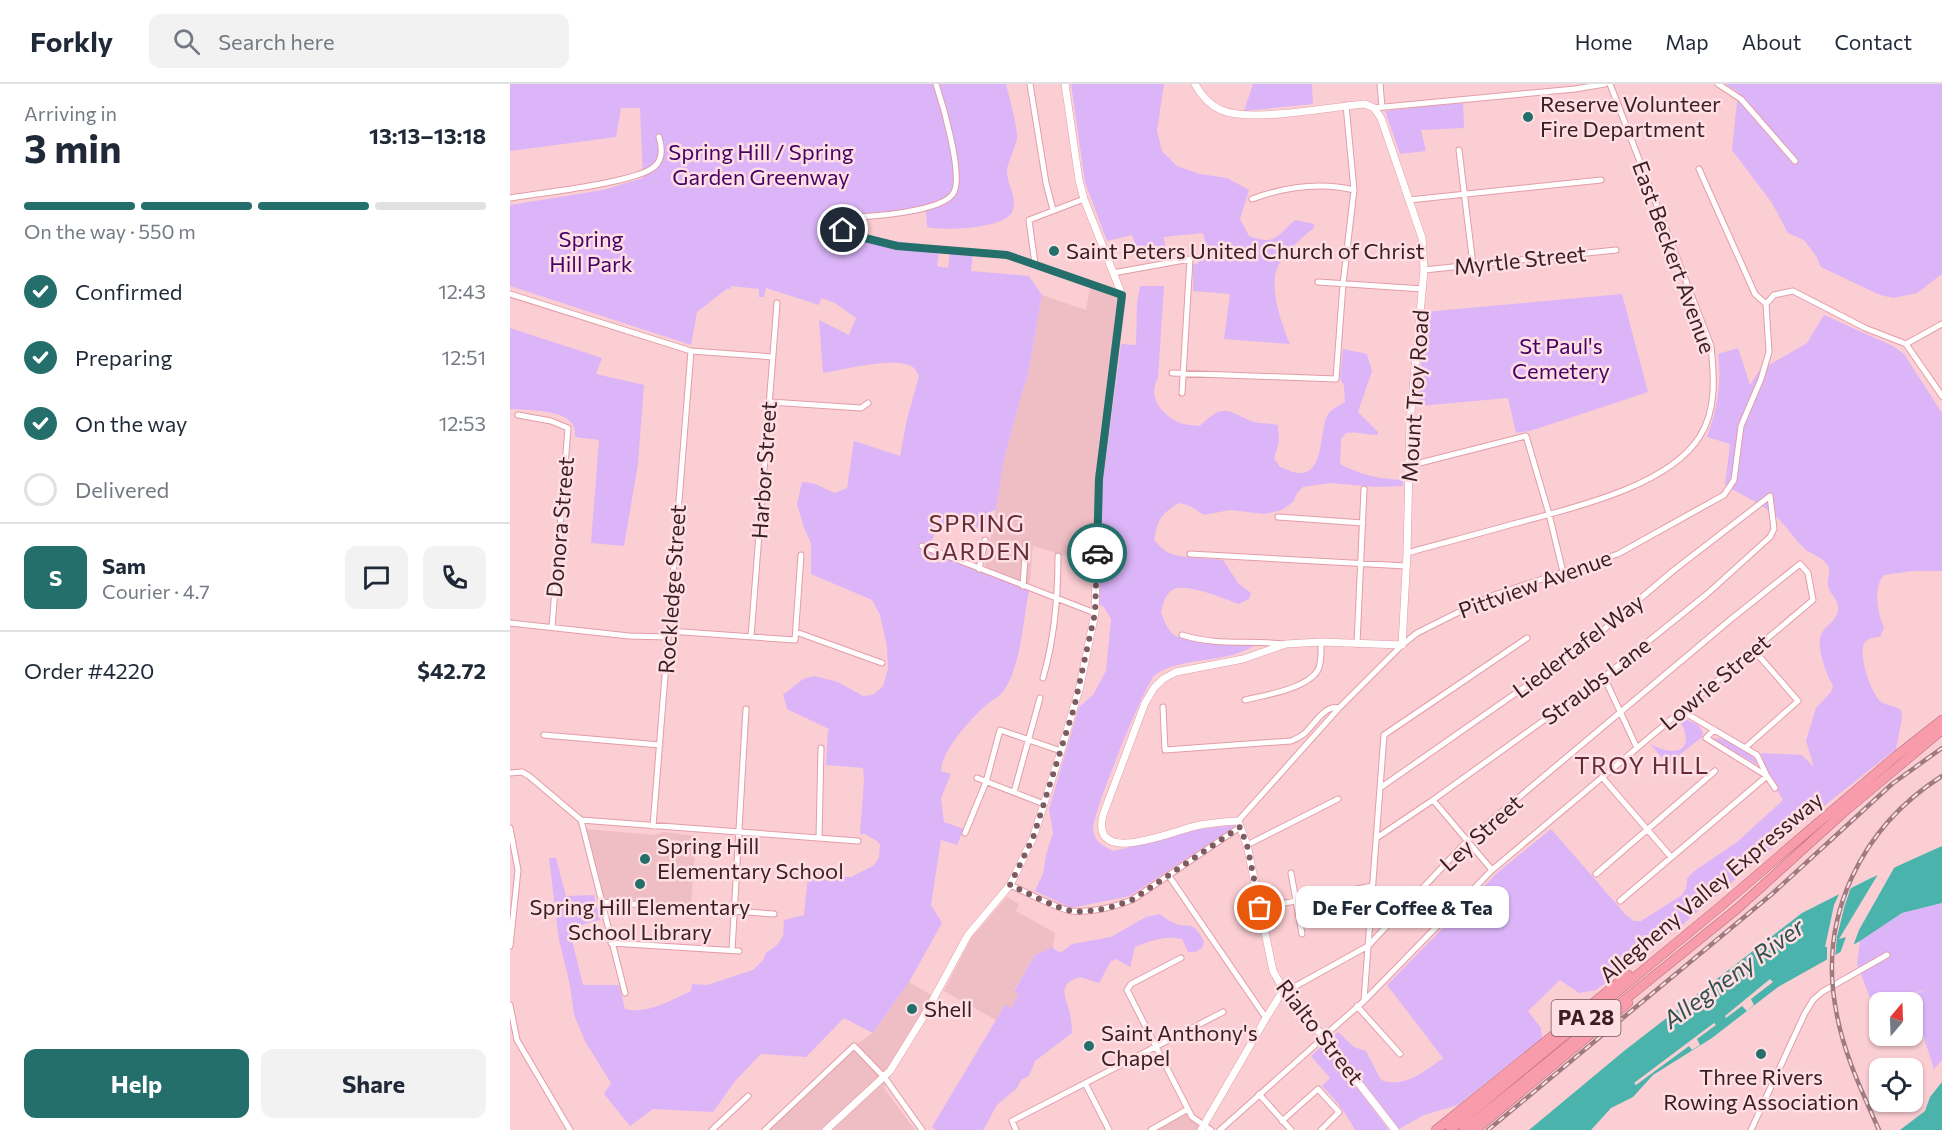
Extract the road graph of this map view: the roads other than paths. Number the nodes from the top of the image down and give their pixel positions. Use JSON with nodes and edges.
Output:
{"nodes":[{"id":1,"x":936,"y":84,"type":"edge"},
{"id":2,"x":1030,"y":84,"type":"edge"},
{"id":3,"x":1065,"y":84,"type":"edge"},
{"id":4,"x":1195,"y":84,"type":"edge"},
{"id":5,"x":1380,"y":84,"type":"edge"},
{"id":6,"x":1605,"y":84,"type":"edge"},
{"id":7,"x":1610,"y":84,"type":"edge"},
{"id":8,"x":1718,"y":84,"type":"edge"},
{"id":9,"x":1576,"y":86,"type":"edge"},
{"id":10,"x":1346,"y":105,"type":"junction"},
{"id":11,"x":1378,"y":107,"type":"junction"},
{"id":12,"x":659,"y":137,"type":"dead end"},
{"id":13,"x":1459,"y":150,"type":"dead end"},
{"id":14,"x":1795,"y":161,"type":"dead end"},
{"id":15,"x":1699,"y":170,"type":"dead end"},
{"id":16,"x":1601,"y":180,"type":"dead end"},
{"id":17,"x":1354,"y":190,"type":"junction"},
{"id":18,"x":1465,"y":194,"type":"junction"},
{"id":19,"x":510,"y":198,"type":"edge"},
{"id":20,"x":1252,"y":199,"type":"dead end"},
{"id":21,"x":1084,"y":200,"type":"junction"},
{"id":22,"x":1409,"y":200,"type":"junction"},
{"id":23,"x":1053,"y":210,"type":"junction"},
{"id":24,"x":1616,"y":250,"type":"dead end"},
{"id":25,"x":1035,"y":264,"type":"junction"},
{"id":26,"x":1473,"y":265,"type":"junction"},
{"id":27,"x":1424,"y":270,"type":"junction"},
{"id":28,"x":1113,"y":273,"type":"junction"},
{"id":29,"x":1318,"y":282,"type":"dead end"},
{"id":30,"x":1343,"y":284,"type":"junction"},
{"id":31,"x":1423,"y":290,"type":"junction"},
{"id":32,"x":510,"y":294,"type":"edge"},
{"id":33,"x":1122,"y":295,"type":"junction"},
{"id":34,"x":777,"y":303,"type":"dead end"},
{"id":35,"x":1766,"y":304,"type":"junction"},
{"id":36,"x":1942,"y":324,"type":"edge"},
{"id":37,"x":1906,"y":344,"type":"junction"},
{"id":38,"x":690,"y":351,"type":"junction"},
{"id":39,"x":772,"y":357,"type":"junction"},
{"id":40,"x":1172,"y":373,"type":"dead end"},
{"id":41,"x":1183,"y":373,"type":"junction"},
{"id":42,"x":1182,"y":393,"type":"dead end"},
{"id":43,"x":1942,"y":396,"type":"edge"},
{"id":44,"x":770,"y":402,"type":"junction"},
{"id":45,"x":868,"y":403,"type":"dead end"},
{"id":46,"x":518,"y":415,"type":"dead end"},
{"id":47,"x":1408,"y":466,"type":"junction"},
{"id":48,"x":1364,"y":489,"type":"dead end"},
{"id":49,"x":1770,"y":496,"type":"joint"},
{"id":50,"x":1549,"y":514,"type":"junction"},
{"id":51,"x":1278,"y":517,"type":"dead end"},
{"id":52,"x":1363,"y":523,"type":"junction"},
{"id":53,"x":985,"y":540,"type":"dead end"},
{"id":54,"x":1026,"y":543,"type":"dead end"},
{"id":55,"x":922,"y":546,"type":"dead end"},
{"id":56,"x":1407,"y":553,"type":"junction"},
{"id":57,"x":1190,"y":554,"type":"dead end"},
{"id":58,"x":801,"y":555,"type":"dead end"},
{"id":59,"x":1059,"y":556,"type":"dead end"},
{"id":60,"x":1360,"y":563,"type":"junction"},
{"id":61,"x":1800,"y":564,"type":"joint"},
{"id":62,"x":1406,"y":566,"type":"junction"},
{"id":63,"x":979,"y":569,"type":"junction"},
{"id":64,"x":1563,"y":572,"type":"junction"},
{"id":65,"x":1023,"y":586,"type":"junction"},
{"id":66,"x":1058,"y":600,"type":"junction"},
{"id":67,"x":1095,"y":613,"type":"junction"},
{"id":68,"x":510,"y":623,"type":"edge"},
{"id":69,"x":552,"y":627,"type":"junction"},
{"id":70,"x":796,"y":632,"type":"junction"},
{"id":71,"x":669,"y":634,"type":"junction"},
{"id":72,"x":1182,"y":635,"type":"dead end"},
{"id":73,"x":752,"y":637,"type":"junction"},
{"id":74,"x":1527,"y":638,"type":"dead end"},
{"id":75,"x":1321,"y":642,"type":"junction"},
{"id":76,"x":1286,"y":644,"type":"junction"},
{"id":77,"x":1358,"y":644,"type":"junction"},
{"id":78,"x":1402,"y":645,"type":"junction"},
{"id":79,"x":1753,"y":649,"type":"junction"},
{"id":80,"x":882,"y":663,"type":"dead end"},
{"id":81,"x":1604,"y":677,"type":"junction"},
{"id":82,"x":1043,"y":678,"type":"dead end"},
{"id":83,"x":1040,"y":698,"type":"dead end"},
{"id":84,"x":1245,"y":700,"type":"dead end"},
{"id":85,"x":1163,"y":707,"type":"dead end"},
{"id":86,"x":1339,"y":708,"type":"junction"},
{"id":87,"x":746,"y":709,"type":"dead end"},
{"id":88,"x":1682,"y":711,"type":"junction"},
{"id":89,"x":1619,"y":713,"type":"junction"},
{"id":90,"x":1942,"y":720,"type":"edge"},
{"id":91,"x":1714,"y":730,"type":"junction"},
{"id":92,"x":1942,"y":730,"type":"edge"},
{"id":93,"x":543,"y":735,"type":"dead end"},
{"id":94,"x":1028,"y":739,"type":"junction"},
{"id":95,"x":660,"y":745,"type":"junction"},
{"id":96,"x":1746,"y":747,"type":"junction"},
{"id":97,"x":821,"y":748,"type":"dead end"},
{"id":98,"x":1637,"y":748,"type":"junction"},
{"id":99,"x":1061,"y":751,"type":"junction"},
{"id":100,"x":1714,"y":771,"type":"dead end"},
{"id":101,"x":510,"y":773,"type":"edge"},
{"id":102,"x":1767,"y":776,"type":"junction"},
{"id":103,"x":1602,"y":777,"type":"junction"},
{"id":104,"x":977,"y":778,"type":"dead end"},
{"id":105,"x":986,"y":782,"type":"junction"},
{"id":106,"x":1380,"y":788,"type":"junction"},
{"id":107,"x":1774,"y":788,"type":"dead end"},
{"id":108,"x":1014,"y":792,"type":"junction"},
{"id":109,"x":1338,"y":799,"type":"dead end"},
{"id":110,"x":1433,"y":800,"type":"junction"},
{"id":111,"x":1044,"y":804,"type":"junction"},
{"id":112,"x":581,"y":820,"type":"junction"},
{"id":113,"x":1239,"y":824,"type":"junction"},
{"id":114,"x":653,"y":826,"type":"junction"},
{"id":115,"x":510,"y":828,"type":"edge"},
{"id":116,"x":1646,"y":829,"type":"junction"},
{"id":117,"x":738,"y":833,"type":"junction"},
{"id":118,"x":965,"y":833,"type":"dead end"},
{"id":119,"x":1378,"y":837,"type":"junction"},
{"id":120,"x":819,"y":838,"type":"junction"},
{"id":121,"x":858,"y":841,"type":"dead end"},
{"id":122,"x":1467,"y":841,"type":"junction"},
{"id":123,"x":1247,"y":845,"type":"junction"},
{"id":124,"x":1671,"y":857,"type":"junction"},
{"id":125,"x":1492,"y":870,"type":"junction"},
{"id":126,"x":1291,"y":873,"type":"dead end"},
{"id":127,"x":1596,"y":874,"type":"dead end"},
{"id":128,"x":1169,"y":876,"type":"junction"},
{"id":129,"x":1010,"y":885,"type":"junction"},
{"id":130,"x":1372,"y":886,"type":"junction"},
{"id":131,"x":1620,"y":901,"type":"dead end"},
{"id":132,"x":602,"y":902,"type":"junction"},
{"id":133,"x":1296,"y":902,"type":"junction"},
{"id":134,"x":1721,"y":906,"type":"junction"},
{"id":135,"x":1260,"y":908,"type":"junction"},
{"id":136,"x":733,"y":913,"type":"junction"},
{"id":137,"x":774,"y":914,"type":"dead end"},
{"id":138,"x":1302,"y":934,"type":"dead end"},
{"id":139,"x":611,"y":943,"type":"junction"},
{"id":140,"x":1693,"y":945,"type":"junction"},
{"id":141,"x":510,"y":946,"type":"edge"},
{"id":142,"x":1368,"y":946,"type":"junction"},
{"id":143,"x":732,"y":950,"type":"junction"},
{"id":144,"x":739,"y":951,"type":"dead end"},
{"id":145,"x":1887,"y":955,"type":"dead end"},
{"id":146,"x":1180,"y":958,"type":"dead end"},
{"id":147,"x":1285,"y":992,"type":"junction"},
{"id":148,"x":625,"y":993,"type":"dead end"},
{"id":149,"x":1364,"y":1000,"type":"junction"},
{"id":150,"x":510,"y":1005,"type":"edge"},
{"id":151,"x":1357,"y":1006,"type":"junction"},
{"id":152,"x":1223,"y":1012,"type":"dead end"},
{"id":153,"x":1266,"y":1018,"type":"junction"},
{"id":154,"x":1156,"y":1046,"type":"junction"},
{"id":155,"x":1400,"y":1054,"type":"dead end"},
{"id":156,"x":885,"y":1078,"type":"junction"},
{"id":157,"x":1085,"y":1083,"type":"junction"},
{"id":158,"x":1259,"y":1094,"type":"junction"},
{"id":159,"x":748,"y":1096,"type":"dead end"},
{"id":160,"x":1188,"y":1109,"type":"junction"},
{"id":161,"x":1282,"y":1121,"type":"junction"},
{"id":162,"x":1205,"y":1128,"type":"edge"},
{"id":163,"x":570,"y":1130,"type":"edge"},
{"id":164,"x":712,"y":1130,"type":"edge"},
{"id":165,"x":765,"y":1130,"type":"edge"},
{"id":166,"x":826,"y":1130,"type":"edge"},
{"id":167,"x":922,"y":1130,"type":"edge"},
{"id":168,"x":1016,"y":1130,"type":"edge"},
{"id":169,"x":1108,"y":1130,"type":"edge"},
{"id":170,"x":1151,"y":1130,"type":"edge"},
{"id":171,"x":1220,"y":1130,"type":"edge"},
{"id":172,"x":1292,"y":1130,"type":"edge"},
{"id":173,"x":1321,"y":1130,"type":"edge"},
{"id":174,"x":1395,"y":1130,"type":"edge"},
{"id":175,"x":1436,"y":1130,"type":"edge"},
{"id":176,"x":1450,"y":1130,"type":"edge"},
{"id":177,"x":1464,"y":1130,"type":"edge"},
{"id":178,"x":1475,"y":1130,"type":"edge"},
{"id":179,"x":1750,"y":1130,"type":"edge"}],
"edges":[{"from":1,"to":25,"type":"street"},
{"from":2,"to":23,"type":"street"},
{"from":3,"to":21,"type":"street"},
{"from":4,"to":10,"type":"street"},
{"from":5,"to":11,"type":"street"},
{"from":6,"to":9,"type":"street"},
{"from":7,"to":50,"type":"street","name":"East Beckert Avenue"},
{"from":8,"to":14,"type":"street"},
{"from":9,"to":11,"type":"street"},
{"from":10,"to":11,"type":"street"},
{"from":10,"to":17,"type":"street"},
{"from":11,"to":22,"type":"street","name":"Mount Troy Road"},
{"from":12,"to":19,"type":"street"},
{"from":13,"to":18,"type":"street"},
{"from":15,"to":35,"type":"street"},
{"from":16,"to":18,"type":"street"},
{"from":17,"to":20,"type":"street"},
{"from":17,"to":30,"type":"street"},
{"from":18,"to":22,"type":"street"},
{"from":18,"to":26,"type":"street"},
{"from":21,"to":23,"type":"street"},
{"from":21,"to":28,"type":"street"},
{"from":22,"to":27,"type":"street","name":"Mount Troy Road"},
{"from":23,"to":25,"type":"street"},
{"from":24,"to":26,"type":"street","name":"Myrtle Street"},
{"from":25,"to":33,"type":"street"},
{"from":26,"to":27,"type":"street","name":"Myrtle Street"},
{"from":27,"to":31,"type":"street","name":"Mount Troy Road"},
{"from":28,"to":33,"type":"street"},
{"from":28,"to":41,"type":"street"},
{"from":29,"to":30,"type":"street"},
{"from":30,"to":31,"type":"street"},
{"from":30,"to":41,"type":"street"},
{"from":31,"to":47,"type":"street","name":"Mount Troy Road"},
{"from":32,"to":38,"type":"street"},
{"from":33,"to":67,"type":"street"},
{"from":34,"to":39,"type":"street","name":"Harbor Street"},
{"from":35,"to":37,"type":"street"},
{"from":35,"to":64,"type":"street","name":"Pittview Avenue"},
{"from":36,"to":37,"type":"street"},
{"from":37,"to":43,"type":"street"},
{"from":38,"to":39,"type":"street"},
{"from":38,"to":71,"type":"street","name":"Rockledge Street"},
{"from":39,"to":44,"type":"street","name":"Harbor Street"},
{"from":40,"to":41,"type":"street"},
{"from":41,"to":42,"type":"street"},
{"from":44,"to":45,"type":"street"},
{"from":44,"to":73,"type":"street","name":"Harbor Street"},
{"from":46,"to":69,"type":"street","name":"Donora Street"},
{"from":47,"to":50,"type":"street"},
{"from":47,"to":56,"type":"street","name":"Mount Troy Road"},
{"from":48,"to":52,"type":"street"},
{"from":49,"to":81,"type":"street","name":"Straubs Lane"},
{"from":49,"to":106,"type":"street","name":"Liedertafel Way"},
{"from":50,"to":56,"type":"street","name":"East Beckert Avenue"},
{"from":50,"to":64,"type":"street"},
{"from":51,"to":52,"type":"street"},
{"from":52,"to":60,"type":"street"},
{"from":53,"to":63,"type":"street"},
{"from":54,"to":65,"type":"street"},
{"from":55,"to":63,"type":"street"},
{"from":56,"to":62,"type":"street","name":"Mount Troy Road"},
{"from":57,"to":60,"type":"street"},
{"from":58,"to":70,"type":"street"},
{"from":59,"to":66,"type":"street"},
{"from":60,"to":62,"type":"street"},
{"from":60,"to":77,"type":"street"},
{"from":61,"to":79,"type":"street","name":"Lowrie Street"},
{"from":61,"to":89,"type":"street","name":"Ley Street"},
{"from":62,"to":78,"type":"street","name":"Mount Troy Road"},
{"from":63,"to":65,"type":"street"},
{"from":64,"to":78,"type":"street","name":"Pittview Avenue"},
{"from":65,"to":66,"type":"street"},
{"from":66,"to":67,"type":"street"},
{"from":66,"to":82,"type":"street"},
{"from":67,"to":99,"type":"street"},
{"from":68,"to":69,"type":"street"},
{"from":69,"to":71,"type":"street"},
{"from":70,"to":73,"type":"street"},
{"from":70,"to":80,"type":"street"},
{"from":71,"to":73,"type":"street"},
{"from":71,"to":95,"type":"street","name":"Rockledge Street"},
{"from":72,"to":76,"type":"street"},
{"from":74,"to":106,"type":"street"},
{"from":75,"to":76,"type":"street"},
{"from":75,"to":77,"type":"street"},
{"from":75,"to":84,"type":"street"},
{"from":76,"to":113,"type":"street"},
{"from":77,"to":78,"type":"street"},
{"from":78,"to":86,"type":"street"},
{"from":79,"to":88,"type":"street","name":"Lowrie Street"},
{"from":79,"to":96,"type":"street"},
{"from":81,"to":89,"type":"street"},
{"from":81,"to":110,"type":"street","name":"Straubs Lane"},
{"from":83,"to":94,"type":"street"},
{"from":85,"to":86,"type":"street"},
{"from":86,"to":113,"type":"street"},
{"from":87,"to":117,"type":"street"},
{"from":88,"to":91,"type":"street"},
{"from":88,"to":98,"type":"street","name":"Lowrie Street"},
{"from":89,"to":98,"type":"street"},
{"from":89,"to":122,"type":"street","name":"Ley Street"},
{"from":90,"to":134,"type":"highway","name":"Allegheny Valley Expressway","number":"PA 28"},
{"from":91,"to":96,"type":"street"},
{"from":91,"to":102,"type":"street"},
{"from":92,"to":140,"type":"highway","name":"Allegheny Valley Expressway","number":"PA 28"},
{"from":93,"to":95,"type":"street"},
{"from":94,"to":99,"type":"street"},
{"from":94,"to":105,"type":"street"},
{"from":94,"to":108,"type":"street"},
{"from":95,"to":114,"type":"street","name":"Rockledge Street"},
{"from":96,"to":102,"type":"street"},
{"from":97,"to":120,"type":"street"},
{"from":98,"to":103,"type":"street","name":"Lowrie Street"},
{"from":99,"to":111,"type":"street"},
{"from":100,"to":116,"type":"street"},
{"from":101,"to":112,"type":"street"},
{"from":102,"to":107,"type":"street"},
{"from":102,"to":124,"type":"street"},
{"from":103,"to":116,"type":"street"},
{"from":103,"to":125,"type":"street","name":"Lowrie Street"},
{"from":104,"to":105,"type":"street"},
{"from":105,"to":108,"type":"street"},
{"from":105,"to":118,"type":"street"},
{"from":106,"to":119,"type":"street"},
{"from":108,"to":111,"type":"street"},
{"from":109,"to":123,"type":"street"},
{"from":110,"to":119,"type":"street","name":"Straubs Lane"},
{"from":110,"to":122,"type":"street"},
{"from":111,"to":129,"type":"street"},
{"from":112,"to":114,"type":"street"},
{"from":112,"to":132,"type":"street"},
{"from":113,"to":123,"type":"street","name":"Rialto Street"},
{"from":113,"to":128,"type":"street"},
{"from":114,"to":117,"type":"street"},
{"from":115,"to":141,"type":"street"},
{"from":116,"to":124,"type":"street"},
{"from":116,"to":127,"type":"street"},
{"from":117,"to":120,"type":"street"},
{"from":117,"to":136,"type":"street"},
{"from":119,"to":130,"type":"street"},
{"from":120,"to":121,"type":"street"},
{"from":122,"to":125,"type":"street"},
{"from":122,"to":142,"type":"street","name":"Ley Street"},
{"from":123,"to":135,"type":"street","name":"Rialto Street"},
{"from":124,"to":131,"type":"street"},
{"from":125,"to":149,"type":"street","name":"Lowrie Street"},
{"from":126,"to":133,"type":"street"},
{"from":128,"to":129,"type":"street"},
{"from":128,"to":153,"type":"street"},
{"from":129,"to":156,"type":"street"},
{"from":130,"to":133,"type":"street"},
{"from":130,"to":142,"type":"street"},
{"from":132,"to":136,"type":"street"},
{"from":132,"to":139,"type":"street"},
{"from":133,"to":135,"type":"street"},
{"from":133,"to":138,"type":"street"},
{"from":134,"to":175,"type":"highway"},
{"from":134,"to":176,"type":"highway","name":"Allegheny Valley Expressway","number":"PA 28"},
{"from":135,"to":147,"type":"street","name":"Rialto Street"},
{"from":136,"to":137,"type":"street"},
{"from":136,"to":143,"type":"street"},
{"from":139,"to":143,"type":"street"},
{"from":139,"to":148,"type":"street"},
{"from":140,"to":177,"type":"highway","name":"Allegheny Valley Expressway","number":"PA 28"},
{"from":140,"to":178,"type":"highway"},
{"from":142,"to":147,"type":"street","name":"Ley Street"},
{"from":142,"to":149,"type":"street"},
{"from":143,"to":144,"type":"street"},
{"from":145,"to":179,"type":"street"},
{"from":146,"to":154,"type":"street"},
{"from":147,"to":153,"type":"street","name":"Ley Street"},
{"from":147,"to":174,"type":"street","name":"Rialto Street"},
{"from":149,"to":151,"type":"street","name":"Lowrie Street"},
{"from":150,"to":163,"type":"street"},
{"from":151,"to":155,"type":"street"},
{"from":151,"to":158,"type":"street","name":"Lowrie Street","bridge":true},
{"from":152,"to":154,"type":"street"},
{"from":153,"to":162,"type":"street","name":"Ley Street"},
{"from":154,"to":157,"type":"street"},
{"from":154,"to":160,"type":"street"},
{"from":156,"to":165,"type":"street"},
{"from":156,"to":166,"type":"street"},
{"from":156,"to":167,"type":"street"},
{"from":157,"to":168,"type":"street"},
{"from":157,"to":169,"type":"street"},
{"from":158,"to":161,"type":"street"},
{"from":158,"to":171,"type":"street","name":"Lowrie Street"},
{"from":159,"to":164,"type":"street"},
{"from":160,"to":162,"type":"street"},
{"from":160,"to":170,"type":"street"},
{"from":161,"to":172,"type":"street"},
{"from":161,"to":173,"type":"street"}]}
